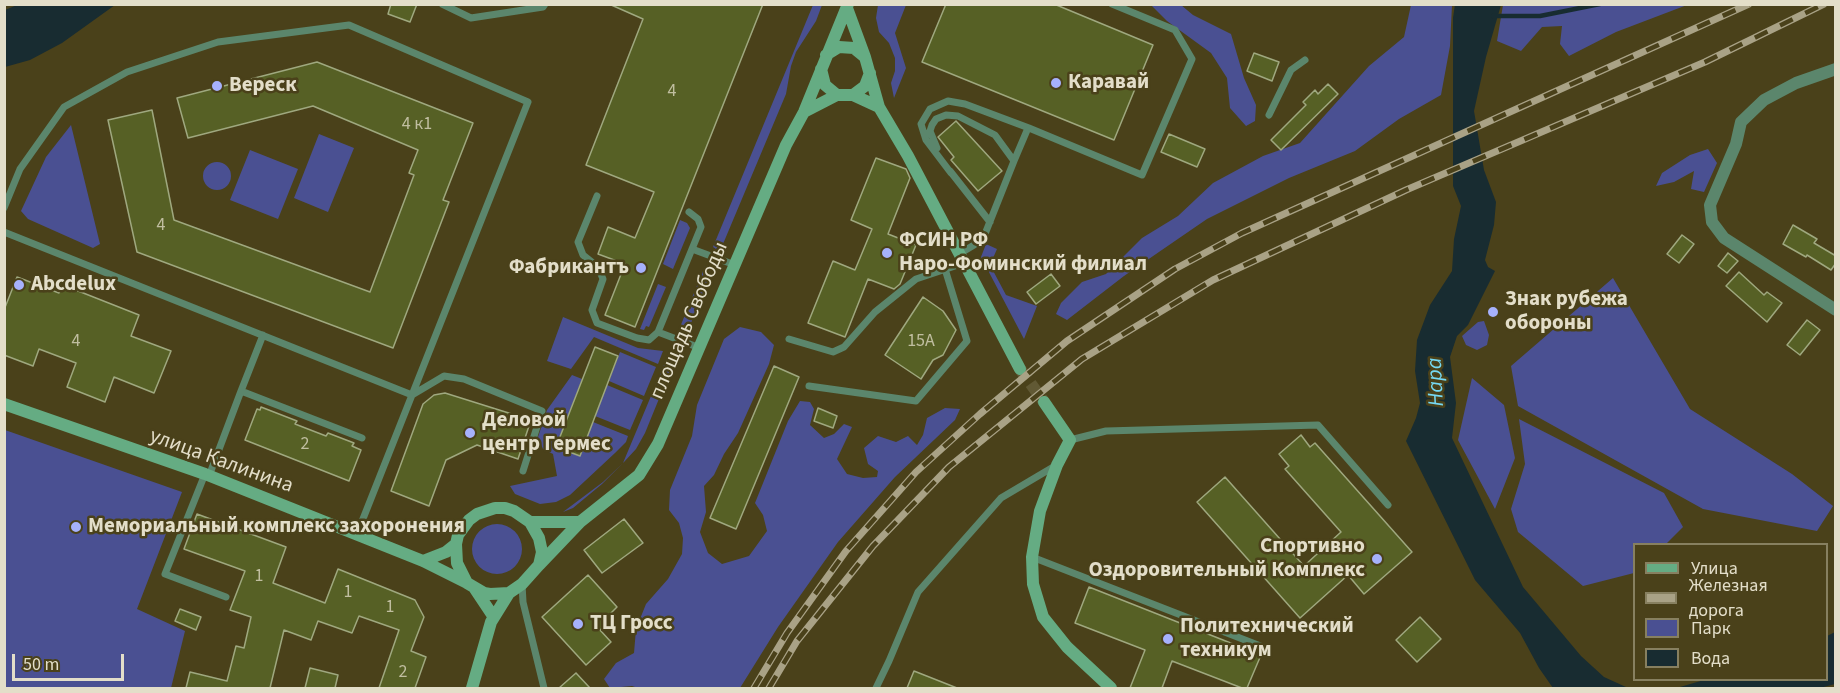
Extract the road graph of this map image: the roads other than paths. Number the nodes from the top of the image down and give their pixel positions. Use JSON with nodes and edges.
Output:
{"nodes":[{"id":1,"x":442,"y":4,"type":"edge"},
{"id":2,"x":545,"y":4,"type":"edge"},
{"id":3,"x":1112,"y":4,"type":"edge"},
{"id":4,"x":847,"y":6,"type":"edge"},
{"id":5,"x":826,"y":55,"type":"junction"},
{"id":6,"x":865,"y":57,"type":"junction"},
{"id":7,"x":1305,"y":60,"type":"dead end"},
{"id":8,"x":821,"y":69,"type":"junction"},
{"id":9,"x":1836,"y":69,"type":"edge"},
{"id":10,"x":870,"y":71,"type":"junction"},
{"id":11,"x":837,"y":95,"type":"junction"},
{"id":12,"x":853,"y":95,"type":"junction"},
{"id":13,"x":879,"y":106,"type":"junction"},
{"id":14,"x":804,"y":112,"type":"junction"},
{"id":15,"x":1269,"y":115,"type":"dead end"},
{"id":16,"x":1028,"y":128,"type":"junction"},
{"id":17,"x":1014,"y":161,"type":"junction"},
{"id":18,"x":951,"y":173,"type":"junction"},
{"id":19,"x":597,"y":196,"type":"dead end"},
{"id":20,"x":4,"y":207,"type":"edge"},
{"id":21,"x":688,"y":212,"type":"dead end"},
{"id":22,"x":990,"y":222,"type":"junction"},
{"id":23,"x":4,"y":232,"type":"edge"},
{"id":24,"x":692,"y":249,"type":"junction"},
{"id":25,"x":962,"y":258,"type":"junction"},
{"id":26,"x":735,"y":265,"type":"junction"},
{"id":27,"x":945,"y":269,"type":"junction"},
{"id":28,"x":1836,"y":310,"type":"edge"},
{"id":29,"x":658,"y":332,"type":"junction"},
{"id":30,"x":263,"y":335,"type":"junction"},
{"id":31,"x":789,"y":339,"type":"dead end"},
{"id":32,"x":700,"y":348,"type":"junction"},
{"id":33,"x":1020,"y":369,"type":"tunnel mouth"},
{"id":34,"x":808,"y":386,"type":"dead end"},
{"id":35,"x":241,"y":392,"type":"junction"},
{"id":36,"x":412,"y":395,"type":"junction"},
{"id":37,"x":1044,"y":402,"type":"tunnel mouth"},
{"id":38,"x":4,"y":404,"type":"edge"},
{"id":39,"x":362,"y":438,"type":"dead end"},
{"id":40,"x":1070,"y":440,"type":"junction"},
{"id":41,"x":1057,"y":465,"type":"junction"},
{"id":42,"x":523,"y":471,"type":"dead end"},
{"id":43,"x":207,"y":475,"type":"junction"},
{"id":44,"x":1388,"y":505,"type":"dead end"},
{"id":45,"x":530,"y":522,"type":"junction"},
{"id":46,"x":579,"y":522,"type":"junction"},
{"id":47,"x":357,"y":534,"type":"junction"},
{"id":48,"x":456,"y":544,"type":"junction"},
{"id":49,"x":1032,"y":557,"type":"junction"},
{"id":50,"x":423,"y":561,"type":"junction"},
{"id":51,"x":539,"y":566,"type":"junction"},
{"id":52,"x":522,"y":584,"type":"junction"},
{"id":53,"x":470,"y":586,"type":"junction"},
{"id":54,"x":509,"y":593,"type":"junction"},
{"id":55,"x":226,"y":597,"type":"dead end"},
{"id":56,"x":493,"y":616,"type":"junction"},
{"id":57,"x":1263,"y":647,"type":"dead end"},
{"id":58,"x":472,"y":688,"type":"edge"},
{"id":59,"x":544,"y":688,"type":"edge"},
{"id":60,"x":876,"y":688,"type":"edge"},
{"id":61,"x":1111,"y":688,"type":"edge"}],
"edges":[{"from":1,"to":2,"type":"lane"},
{"from":3,"to":16,"type":"lane"},
{"from":4,"to":5,"type":"main road","name":"площадь Свободы"},
{"from":4,"to":6,"type":"main road","name":"площадь Свободы"},
{"from":5,"to":6,"type":"main road"},
{"from":5,"to":8,"type":"main road","name":"площадь Свободы"},
{"from":6,"to":10,"type":"main road","name":"площадь Свободы"},
{"from":7,"to":15,"type":"lane"},
{"from":8,"to":11,"type":"main road"},
{"from":8,"to":14,"type":"main road","name":"площадь Свободы"},
{"from":9,"to":28,"type":"street"},
{"from":10,"to":12,"type":"main road"},
{"from":10,"to":13,"type":"main road","name":"площадь Свободы"},
{"from":11,"to":12,"type":"main road"},
{"from":11,"to":14,"type":"main road"},
{"from":12,"to":13,"type":"main road"},
{"from":13,"to":25,"type":"main road","name":"площадь Свободы"},
{"from":14,"to":26,"type":"main road","name":"площадь Свободы"},
{"from":16,"to":17,"type":"lane"},
{"from":16,"to":18,"type":"lane"},
{"from":17,"to":18,"type":"lane"},
{"from":17,"to":22,"type":"lane"},
{"from":18,"to":22,"type":"lane"},
{"from":19,"to":29,"type":"lane"},
{"from":20,"to":36,"type":"lane"},
{"from":21,"to":24,"type":"lane"},
{"from":22,"to":25,"type":"lane"},
{"from":23,"to":30,"type":"lane"},
{"from":24,"to":26,"type":"lane"},
{"from":24,"to":29,"type":"lane"},
{"from":25,"to":27,"type":"lane"},
{"from":25,"to":33,"type":"main road","name":"площадь Свободы"},
{"from":26,"to":32,"type":"main road","name":"площадь Свободы"},
{"from":27,"to":31,"type":"lane"},
{"from":27,"to":34,"type":"lane"},
{"from":29,"to":32,"type":"lane"},
{"from":30,"to":35,"type":"lane"},
{"from":30,"to":36,"type":"lane"},
{"from":32,"to":46,"type":"main road","name":"площадь Свободы"},
{"from":35,"to":39,"type":"lane"},
{"from":35,"to":43,"type":"lane"},
{"from":36,"to":42,"type":"lane"},
{"from":36,"to":47,"type":"lane"},
{"from":37,"to":40,"type":"main road"},
{"from":38,"to":43,"type":"main road","name":"улица Калинина"},
{"from":40,"to":41,"type":"main road"},
{"from":40,"to":44,"type":"lane"},
{"from":41,"to":49,"type":"main road"},
{"from":41,"to":60,"type":"lane"},
{"from":43,"to":47,"type":"main road","name":"улица Калинина"},
{"from":43,"to":55,"type":"lane"},
{"from":45,"to":46,"type":"main road"},
{"from":45,"to":48,"type":"main road"},
{"from":45,"to":51,"type":"main road"},
{"from":46,"to":51,"type":"main road","name":"площадь Свободы"},
{"from":47,"to":50,"type":"main road","name":"улица Калинина"},
{"from":48,"to":50,"type":"main road"},
{"from":48,"to":53,"type":"main road"},
{"from":49,"to":57,"type":"lane"},
{"from":49,"to":61,"type":"main road"},
{"from":50,"to":53,"type":"main road","name":"улица Калинина"},
{"from":51,"to":52,"type":"main road"},
{"from":52,"to":54,"type":"main road"},
{"from":52,"to":59,"type":"lane"},
{"from":53,"to":54,"type":"main road"},
{"from":53,"to":56,"type":"main road"},
{"from":54,"to":56,"type":"main road"},
{"from":56,"to":58,"type":"main road"}]}
